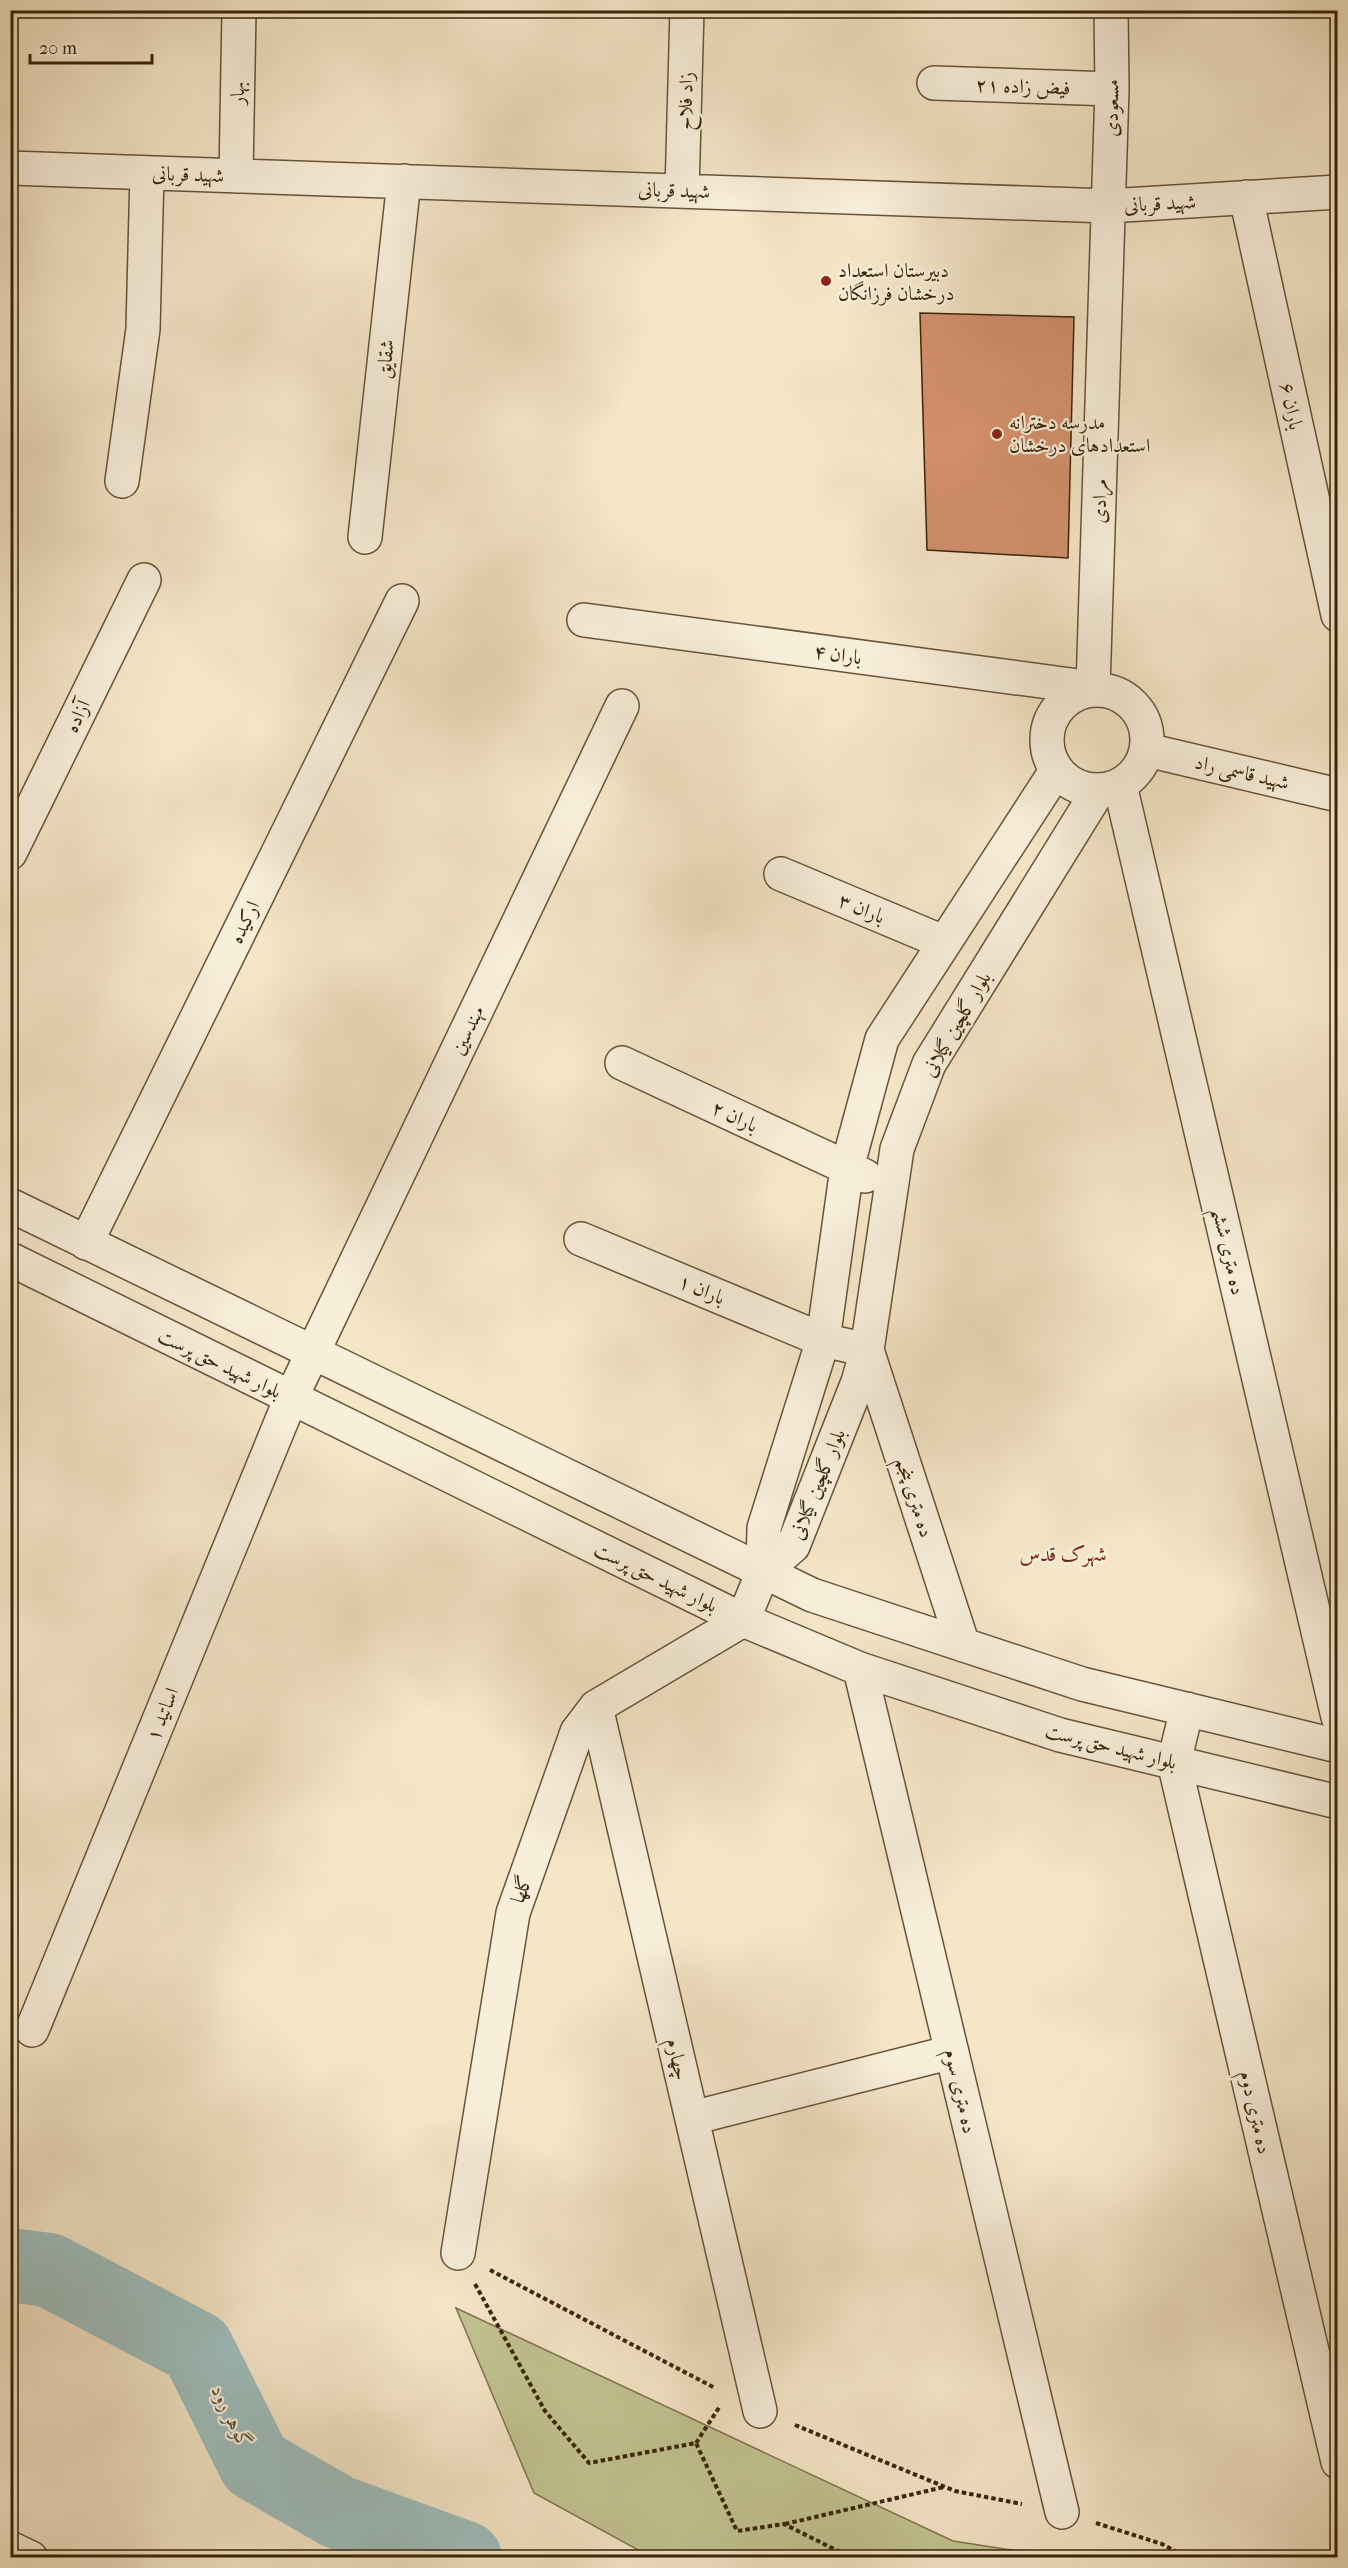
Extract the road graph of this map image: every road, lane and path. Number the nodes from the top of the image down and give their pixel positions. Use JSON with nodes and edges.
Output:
{"nodes":[{"id":1,"x":239,"y":10,"type":"edge"},
{"id":2,"x":687,"y":10,"type":"edge"},
{"id":3,"x":1111,"y":10,"type":"edge"},
{"id":4,"x":934,"y":83,"type":"dead end"},
{"id":5,"x":1112,"y":89,"type":"junction"},
{"id":6,"x":10,"y":168,"type":"edge"},
{"id":7,"x":147,"y":172,"type":"junction"},
{"id":8,"x":236,"y":176,"type":"junction"},
{"id":9,"x":404,"y":182,"type":"junction"},
{"id":10,"x":682,"y":191,"type":"junction"},
{"id":11,"x":1338,"y":192,"type":"edge"},
{"id":12,"x":1246,"y":197,"type":"junction"},
{"id":13,"x":1108,"y":206,"type":"junction"},
{"id":14,"x":122,"y":481,"type":"dead end"},
{"id":15,"x":365,"y":537,"type":"dead end"},
{"id":16,"x":144,"y":580,"type":"dead end"},
{"id":17,"x":402,"y":601,"type":"dead end"},
{"id":18,"x":1338,"y":615,"type":"edge"},
{"id":19,"x":584,"y":620,"type":"dead end"},
{"id":20,"x":1093,"y":688,"type":"junction"},
{"id":21,"x":622,"y":706,"type":"dead end"},
{"id":22,"x":1147,"y":750,"type":"junction"},
{"id":23,"x":1056,"y":771,"type":"junction"},
{"id":24,"x":1109,"y":788,"type":"junction"},
{"id":25,"x":1338,"y":795,"type":"edge"},
{"id":26,"x":10,"y":853,"type":"edge"},
{"id":27,"x":781,"y":874,"type":"dead end"},
{"id":28,"x":943,"y":942,"type":"junction"},
{"id":29,"x":622,"y":1063,"type":"dead end"},
{"id":30,"x":847,"y":1168,"type":"junction"},
{"id":31,"x":889,"y":1185,"type":"junction"},
{"id":32,"x":21,"y":1211,"type":"edge"},
{"id":33,"x":581,"y":1239,"type":"dead end"},
{"id":34,"x":86,"y":1243,"type":"junction"},
{"id":35,"x":11,"y":1260,"type":"edge"},
{"id":36,"x":823,"y":1340,"type":"junction"},
{"id":37,"x":867,"y":1350,"type":"junction"},
{"id":38,"x":311,"y":1353,"type":"junction"},
{"id":39,"x":291,"y":1398,"type":"junction"},
{"id":40,"x":764,"y":1572,"type":"junction"},
{"id":41,"x":743,"y":1620,"type":"junction"},
{"id":42,"x":963,"y":1645,"type":"junction"},
{"id":43,"x":860,"y":1669,"type":"junction"},
{"id":44,"x":596,"y":1707,"type":"junction"},
{"id":45,"x":1187,"y":1709,"type":"junction"},
{"id":46,"x":1338,"y":1717,"type":"edge"},
{"id":47,"x":1338,"y":1746,"type":"edge"},
{"id":48,"x":1174,"y":1762,"type":"junction"},
{"id":49,"x":1338,"y":1802,"type":"edge"},
{"id":50,"x":32,"y":2030,"type":"dead end"},
{"id":51,"x":952,"y":2052,"type":"junction"},
{"id":52,"x":692,"y":2118,"type":"junction"},
{"id":53,"x":458,"y":2253,"type":"junction"},
{"id":54,"x":727,"y":2394,"type":"junction"},
{"id":55,"x":760,"y":2411,"type":"junction"},
{"id":56,"x":696,"y":2443,"type":"junction"},
{"id":57,"x":1338,"y":2462,"type":"edge"},
{"id":58,"x":945,"y":2487,"type":"junction"},
{"id":59,"x":1062,"y":2512,"type":"junction"},
{"id":60,"x":784,"y":2524,"type":"junction"},
{"id":61,"x":10,"y":2548,"type":"edge"},
{"id":62,"x":31,"y":2558,"type":"edge"},
{"id":63,"x":852,"y":2558,"type":"edge"},
{"id":64,"x":1188,"y":2558,"type":"edge"}],
"edges":[{"from":1,"to":8,"type":"street","name":"بهار"},
{"from":2,"to":10,"type":"street","name":"زاد فلاح"},
{"from":3,"to":5,"type":"street","name":"مسعودی"},
{"from":4,"to":5,"type":"street","name":"فیض زاده ۲۱"},
{"from":5,"to":13,"type":"street","name":"مسعودی"},
{"from":6,"to":7,"type":"street","name":"شهید قربانی"},
{"from":7,"to":8,"type":"street","name":"شهید قربانی"},
{"from":7,"to":14,"type":"street"},
{"from":8,"to":9,"type":"street","name":"شهید قربانی"},
{"from":9,"to":10,"type":"street","name":"شهید قربانی"},
{"from":9,"to":15,"type":"street","name":"شقایق"},
{"from":10,"to":13,"type":"street","name":"شهید قربانی"},
{"from":11,"to":12,"type":"street","name":"شهید قربانی"},
{"from":12,"to":13,"type":"street","name":"شهید قربانی"},
{"from":12,"to":18,"type":"street","name":"باران ۶"},
{"from":13,"to":20,"type":"street","name":"مرادی"},
{"from":16,"to":26,"type":"street","name":"آزاده"},
{"from":17,"to":34,"type":"street","name":"ارکیده"},
{"from":19,"to":20,"type":"street","name":"باران ۴"},
{"from":20,"to":22,"type":"street"},
{"from":20,"to":23,"type":"street"},
{"from":21,"to":38,"type":"street","name":"مهندسین"},
{"from":22,"to":24,"type":"street"},
{"from":22,"to":25,"type":"street","name":"شهید قاسمی راد"},
{"from":23,"to":24,"type":"street"},
{"from":23,"to":28,"type":"street","name":"بلوار گلچین گیلانی"},
{"from":24,"to":31,"type":"street","name":"بلوار گلچین گیلانی"},
{"from":24,"to":46,"type":"street","name":"ده متری ششم"},
{"from":27,"to":28,"type":"street","name":"باران ۳"},
{"from":28,"to":30,"type":"street","name":"بلوار گلچین گیلانی"},
{"from":29,"to":30,"type":"street","name":"باران ۲"},
{"from":30,"to":31,"type":"street","name":"باران ۲"},
{"from":30,"to":36,"type":"street","name":"بلوار گلچین گیلانی"},
{"from":31,"to":37,"type":"street","name":"بلوار گلچین گیلانی"},
{"from":32,"to":34,"type":"street"},
{"from":32,"to":35,"type":"street"},
{"from":33,"to":36,"type":"street","name":"باران ۱"},
{"from":34,"to":38,"type":"street"},
{"from":35,"to":39,"type":"street","name":"بلوار شهید حق پرست"},
{"from":36,"to":37,"type":"street","name":"باران ۱"},
{"from":36,"to":40,"type":"street","name":"بلوار گلچین گیلانی"},
{"from":37,"to":40,"type":"street","name":"بلوار گلچین گیلانی"},
{"from":37,"to":42,"type":"street","name":"ده متری پنجم"},
{"from":38,"to":39,"type":"street","name":"مهندسین"},
{"from":38,"to":40,"type":"street"},
{"from":39,"to":41,"type":"street","name":"بلوار شهید حق پرست"},
{"from":39,"to":50,"type":"street","name":"اساتید ۱"},
{"from":40,"to":41,"type":"street"},
{"from":40,"to":42,"type":"street"},
{"from":41,"to":43,"type":"street","name":"بلوار شهید حق پرست"},
{"from":41,"to":44,"type":"street","name":"گلها"},
{"from":42,"to":45,"type":"street"},
{"from":43,"to":48,"type":"street","name":"بلوار شهید حق پرست"},
{"from":43,"to":51,"type":"street","name":"ده متری سوم"},
{"from":44,"to":52,"type":"street","name":"چهارم"},
{"from":44,"to":53,"type":"street","name":"گلها"},
{"from":45,"to":47,"type":"street"},
{"from":45,"to":48,"type":"street"},
{"from":48,"to":49,"type":"street","name":"بلوار شهید حق پرست"},
{"from":48,"to":57,"type":"street","name":"ده متری دوم"},
{"from":51,"to":52,"type":"street"},
{"from":51,"to":59,"type":"street","name":"ده متری سوم"},
{"from":52,"to":55,"type":"street","name":"چهارم"},
{"from":53,"to":54,"type":"path"},
{"from":53,"to":56,"type":"path"},
{"from":54,"to":55,"type":"path"},
{"from":54,"to":56,"type":"path"},
{"from":55,"to":58,"type":"path"},
{"from":56,"to":60,"type":"path"},
{"from":58,"to":59,"type":"path"},
{"from":58,"to":60,"type":"path"},
{"from":59,"to":64,"type":"path"},
{"from":60,"to":63,"type":"path"},
{"from":61,"to":62,"type":"street"}]}
